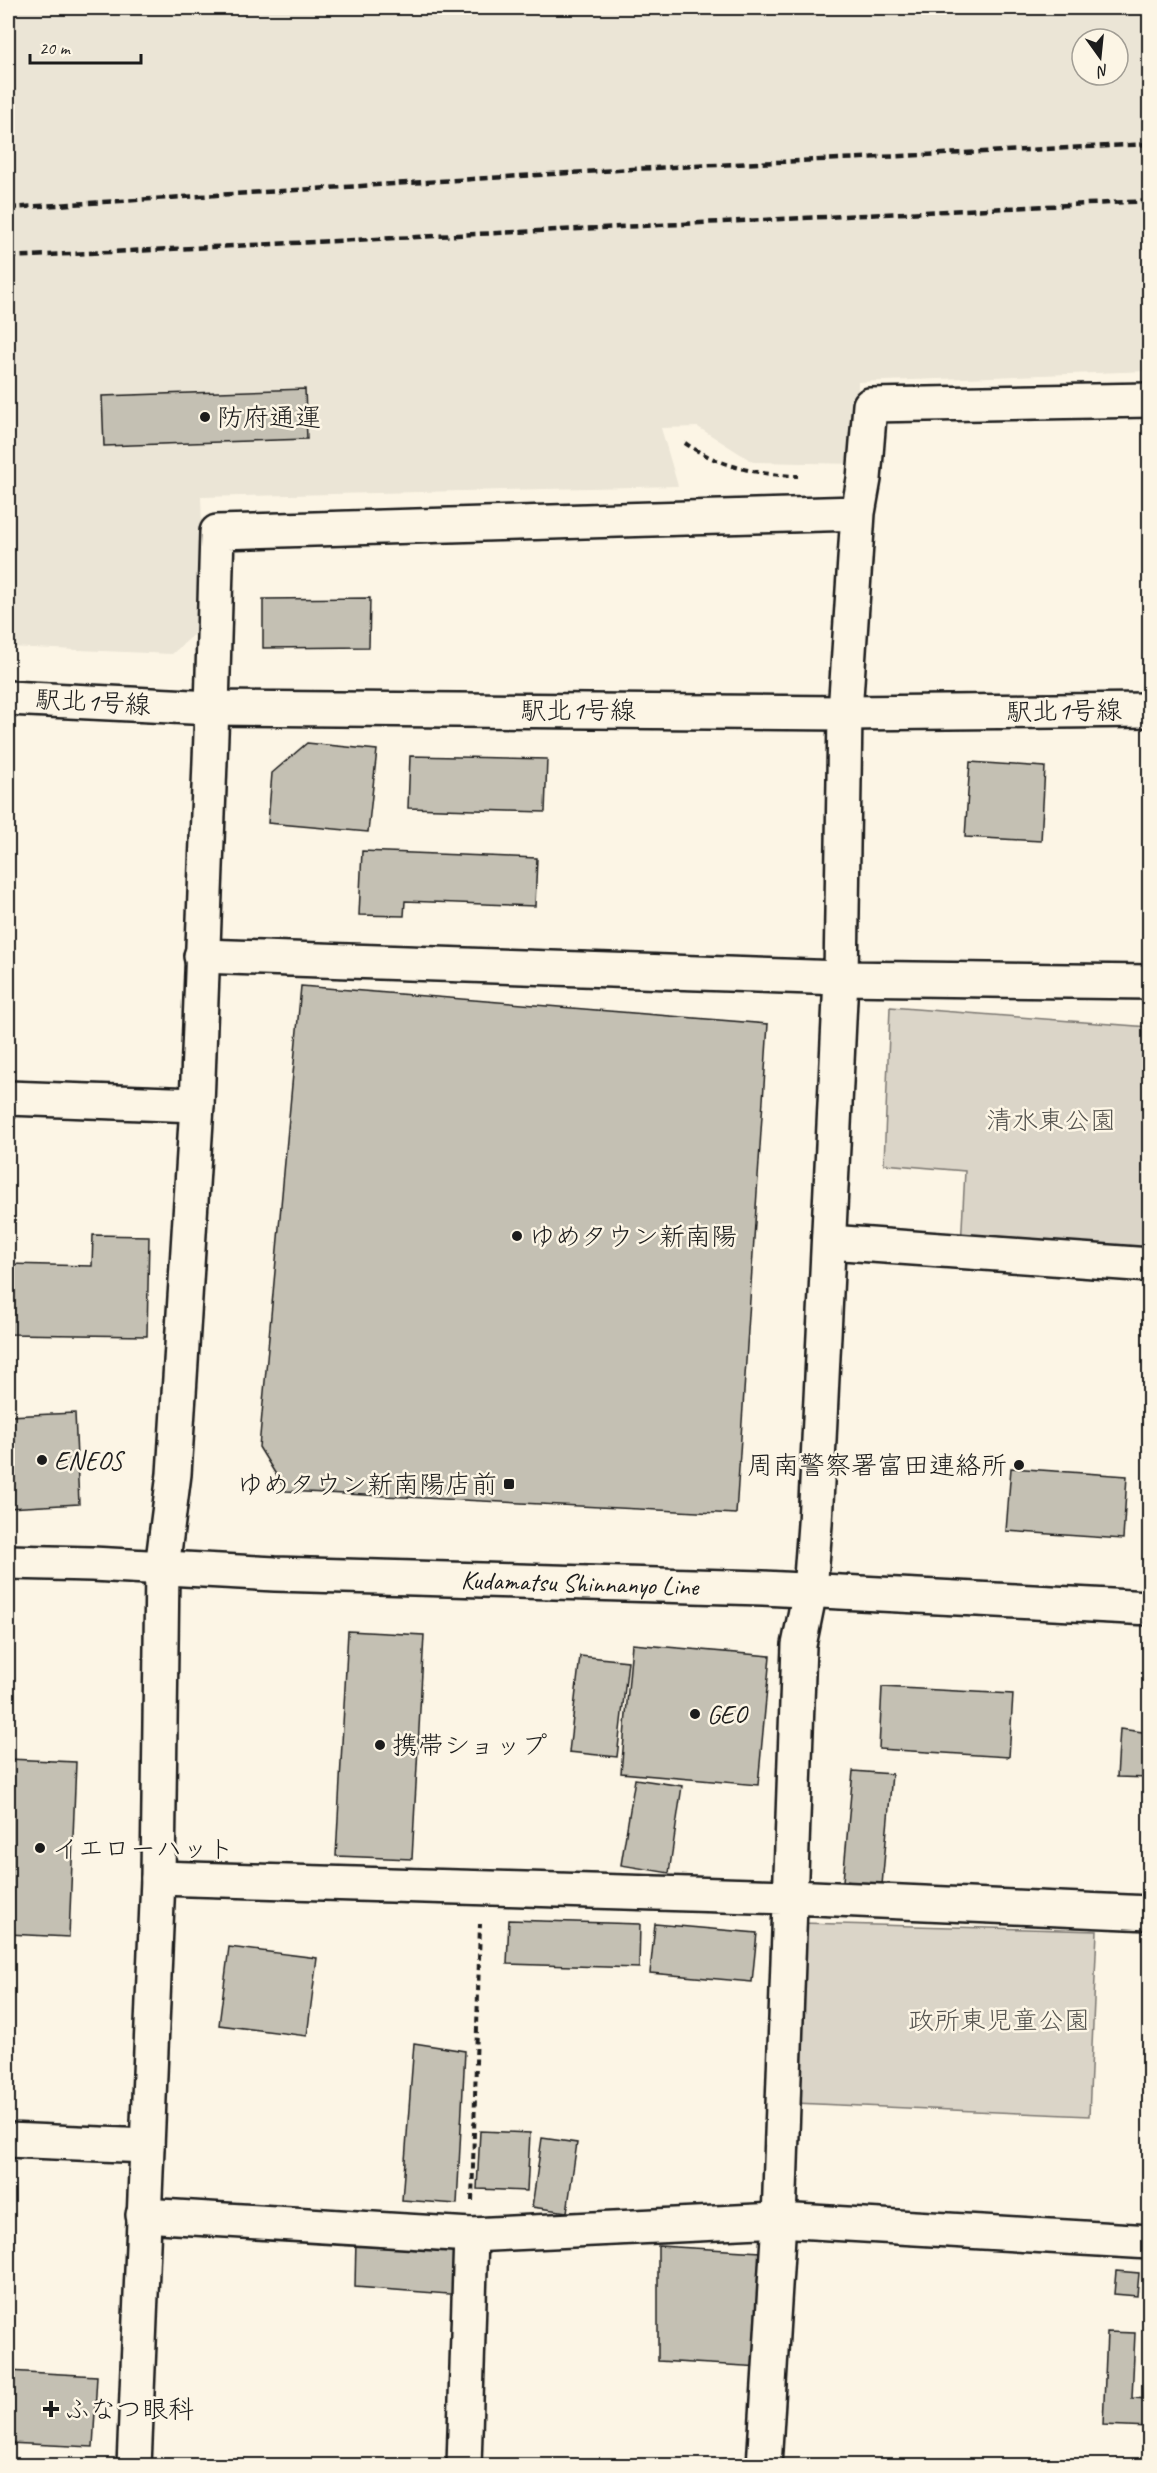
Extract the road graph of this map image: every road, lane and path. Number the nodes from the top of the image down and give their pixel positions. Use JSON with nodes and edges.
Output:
{"nodes":[{"id":1,"x":1149,"y":400,"type":"edge"},
{"id":2,"x":685,"y":443,"type":"dead end"},
{"id":3,"x":799,"y":476,"type":"dead end"},
{"id":4,"x":858,"y":513,"type":"junction"},
{"id":5,"x":8,"y":698,"type":"edge"},
{"id":6,"x":212,"y":708,"type":"junction"},
{"id":7,"x":1149,"y":710,"type":"edge"},
{"id":8,"x":845,"y":712,"type":"junction"},
{"id":9,"x":201,"y":956,"type":"junction"},
{"id":10,"x":842,"y":978,"type":"junction"},
{"id":11,"x":1149,"y":982,"type":"edge"},
{"id":12,"x":8,"y":1098,"type":"edge"},
{"id":13,"x":196,"y":1105,"type":"junction"},
{"id":14,"x":829,"y":1242,"type":"junction"},
{"id":15,"x":1149,"y":1265,"type":"edge"},
{"id":16,"x":8,"y":1562,"type":"edge"},
{"id":17,"x":162,"y":1568,"type":"junction"},
{"id":18,"x":810,"y":1591,"type":"junction"},
{"id":19,"x":1149,"y":1608,"type":"edge"},
{"id":20,"x":158,"y":1878,"type":"junction"},
{"id":21,"x":481,"y":1889,"type":"junction"},
{"id":22,"x":791,"y":1898,"type":"junction"},
{"id":23,"x":1149,"y":1913,"type":"edge"},
{"id":24,"x":8,"y":2140,"type":"edge"},
{"id":25,"x":147,"y":2145,"type":"junction"},
{"id":26,"x":143,"y":2215,"type":"junction"},
{"id":27,"x":779,"y":2220,"type":"junction"},
{"id":28,"x":471,"y":2235,"type":"junction"},
{"id":29,"x":1149,"y":2242,"type":"edge"},
{"id":30,"x":134,"y":2466,"type":"edge"},
{"id":31,"x":464,"y":2466,"type":"edge"},
{"id":32,"x":764,"y":2466,"type":"edge"}],
"edges":[{"from":1,"to":4,"type":"street"},
{"from":2,"to":3,"type":"path"},
{"from":4,"to":6,"type":"street"},
{"from":4,"to":8,"type":"street"},
{"from":5,"to":6,"type":"street","name":"駅北1号線"},
{"from":6,"to":8,"type":"street","name":"駅北1号線"},
{"from":6,"to":9,"type":"street"},
{"from":7,"to":8,"type":"street","name":"駅北1号線"},
{"from":8,"to":10,"type":"street"},
{"from":9,"to":10,"type":"street"},
{"from":9,"to":13,"type":"street"},
{"from":10,"to":11,"type":"street"},
{"from":10,"to":14,"type":"street"},
{"from":12,"to":13,"type":"street"},
{"from":13,"to":17,"type":"street"},
{"from":14,"to":15,"type":"street"},
{"from":14,"to":18,"type":"street"},
{"from":16,"to":17,"type":"street","name":"Kudamatsu Shinnanyo Line"},
{"from":17,"to":18,"type":"street","name":"Kudamatsu Shinnanyo Line"},
{"from":17,"to":20,"type":"street"},
{"from":18,"to":19,"type":"street","name":"Kudamatsu Shinnanyo Line"},
{"from":18,"to":22,"type":"street"},
{"from":20,"to":21,"type":"street"},
{"from":20,"to":25,"type":"street"},
{"from":21,"to":22,"type":"street"},
{"from":21,"to":28,"type":"path"},
{"from":22,"to":23,"type":"street"},
{"from":22,"to":27,"type":"street"},
{"from":24,"to":25,"type":"street"},
{"from":25,"to":26,"type":"street"},
{"from":26,"to":28,"type":"street"},
{"from":26,"to":30,"type":"street"},
{"from":27,"to":28,"type":"street"},
{"from":27,"to":29,"type":"street"},
{"from":27,"to":32,"type":"street"},
{"from":28,"to":31,"type":"street"}]}
